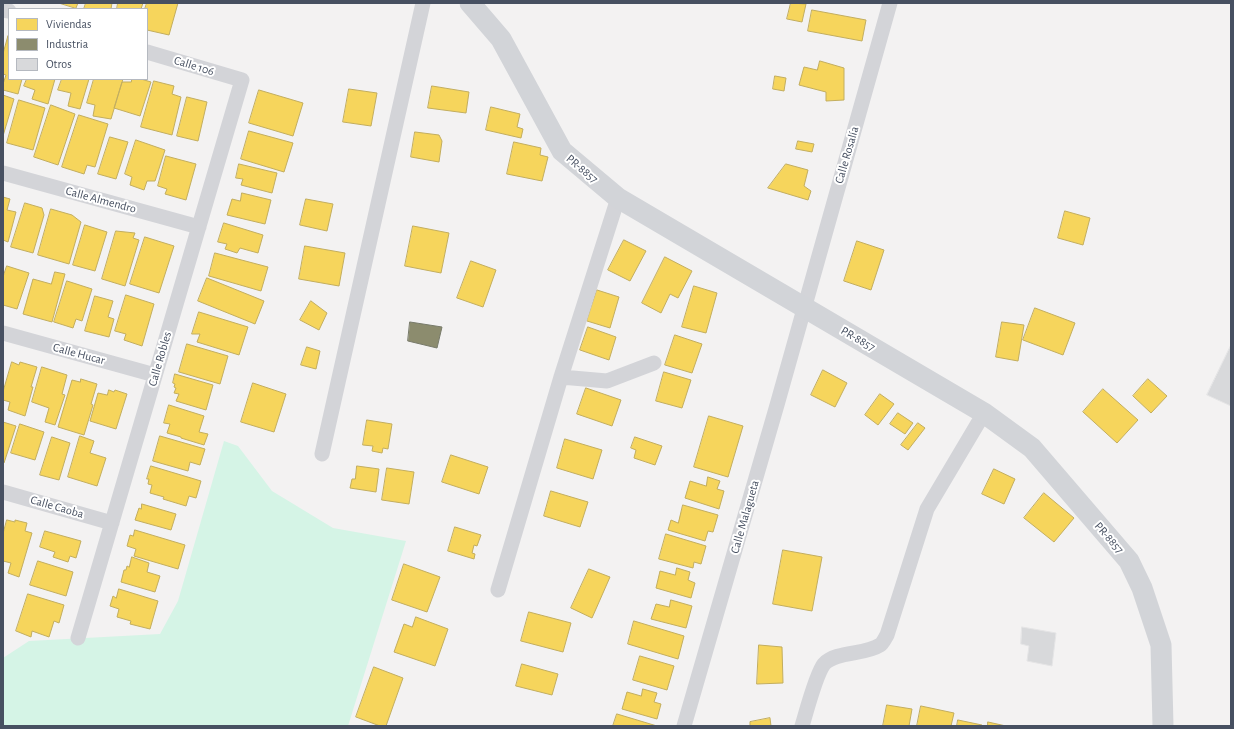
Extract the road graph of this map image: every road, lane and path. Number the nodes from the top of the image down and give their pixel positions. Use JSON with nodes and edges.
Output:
{"nodes":[{"id":1,"x":423,"y":3,"type":"edge"},
{"id":2,"x":470,"y":3,"type":"edge"},
{"id":3,"x":890,"y":3,"type":"edge"},
{"id":4,"x":148,"y":52,"type":"edge"},
{"id":5,"x":242,"y":80,"type":"joint"},
{"id":6,"x":3,"y":173,"type":"edge"},
{"id":7,"x":618,"y":198,"type":"junction"},
{"id":8,"x":199,"y":227,"type":"junction"},
{"id":9,"x":804,"y":308,"type":"junction"},
{"id":10,"x":3,"y":333,"type":"edge"},
{"id":11,"x":654,"y":363,"type":"dead end"},
{"id":12,"x":155,"y":375,"type":"junction"},
{"id":13,"x":561,"y":377,"type":"junction"},
{"id":14,"x":984,"y":412,"type":"junction"},
{"id":15,"x":322,"y":454,"type":"dead end"},
{"id":16,"x":3,"y":492,"type":"edge"},
{"id":17,"x":112,"y":523,"type":"junction"},
{"id":18,"x":498,"y":590,"type":"dead end"},
{"id":19,"x":78,"y":638,"type":"dead end"},
{"id":20,"x":684,"y":726,"type":"edge"},
{"id":21,"x":802,"y":726,"type":"edge"},
{"id":22,"x":1163,"y":726,"type":"edge"}],
"edges":[{"from":1,"to":15,"type":"street"},
{"from":2,"to":7,"type":"street","name":"PR-8857"},
{"from":3,"to":9,"type":"street","name":"Calle Rosalía"},
{"from":4,"to":5,"type":"street","name":"Calle 106"},
{"from":5,"to":8,"type":"street","name":"Calle Robles"},
{"from":6,"to":8,"type":"street","name":"Calle Almendro"},
{"from":7,"to":9,"type":"street","name":"PR-8857"},
{"from":7,"to":13,"type":"street"},
{"from":8,"to":12,"type":"street","name":"Calle Robles"},
{"from":9,"to":14,"type":"street","name":"PR-8857"},
{"from":9,"to":20,"type":"street","name":"Calle Malagueta"},
{"from":10,"to":12,"type":"street","name":"Calle Hucar"},
{"from":11,"to":13,"type":"street"},
{"from":12,"to":17,"type":"street","name":"Calle Robles"},
{"from":13,"to":18,"type":"street"},
{"from":14,"to":21,"type":"street"},
{"from":14,"to":22,"type":"street","name":"PR-8857","number":"PR-8857"},
{"from":16,"to":17,"type":"street","name":"Calle Caoba"},
{"from":17,"to":19,"type":"street","name":"Calle Robles"}]}
